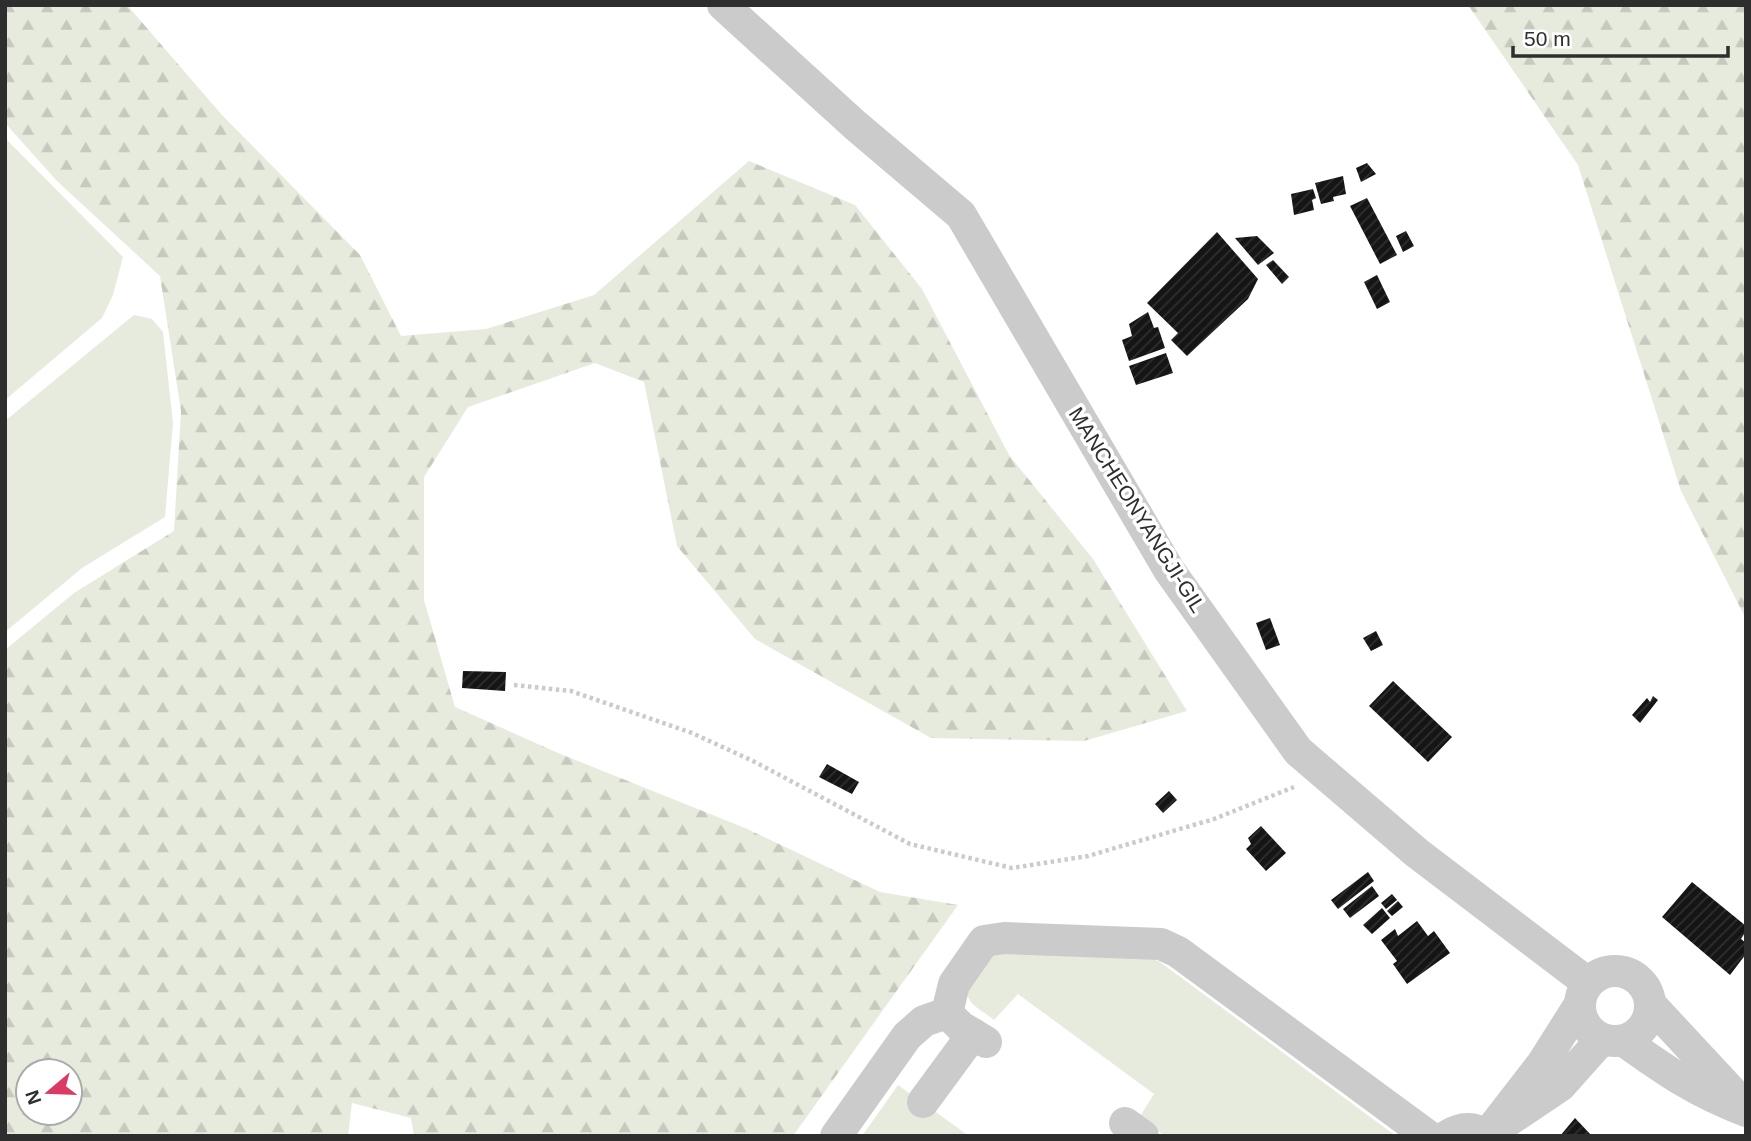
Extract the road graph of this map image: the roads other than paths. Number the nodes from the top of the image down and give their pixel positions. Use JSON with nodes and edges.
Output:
{"nodes":[{"id":1,"x":723,"y":5,"type":"edge"},
{"id":2,"x":1584,"y":993,"type":"junction"},
{"id":3,"x":1651,"y":1005,"type":"junction"},
{"id":4,"x":947,"y":1013,"type":"junction"},
{"id":5,"x":1613,"y":1040,"type":"junction"},
{"id":6,"x":922,"y":1102,"type":"dead end"},
{"id":7,"x":1746,"y":1109,"type":"edge"},
{"id":8,"x":1487,"y":1135,"type":"edge"},
{"id":9,"x":836,"y":1136,"type":"edge"},
{"id":10,"x":1428,"y":1136,"type":"edge"},
{"id":11,"x":1447,"y":1136,"type":"edge"}],
"edges":[{"from":1,"to":2,"type":"street","name":"MANCHEONYANGJI-GIL"},
{"from":2,"to":3,"type":"street"},
{"from":2,"to":5,"type":"street"},
{"from":2,"to":8,"type":"street"},
{"from":3,"to":5,"type":"street"},
{"from":3,"to":7,"type":"street"},
{"from":4,"to":6,"type":"street"},
{"from":4,"to":9,"type":"street"},
{"from":4,"to":10,"type":"street"},
{"from":5,"to":7,"type":"street"},
{"from":5,"to":8,"type":"street"},
{"from":8,"to":11,"type":"street"}]}
